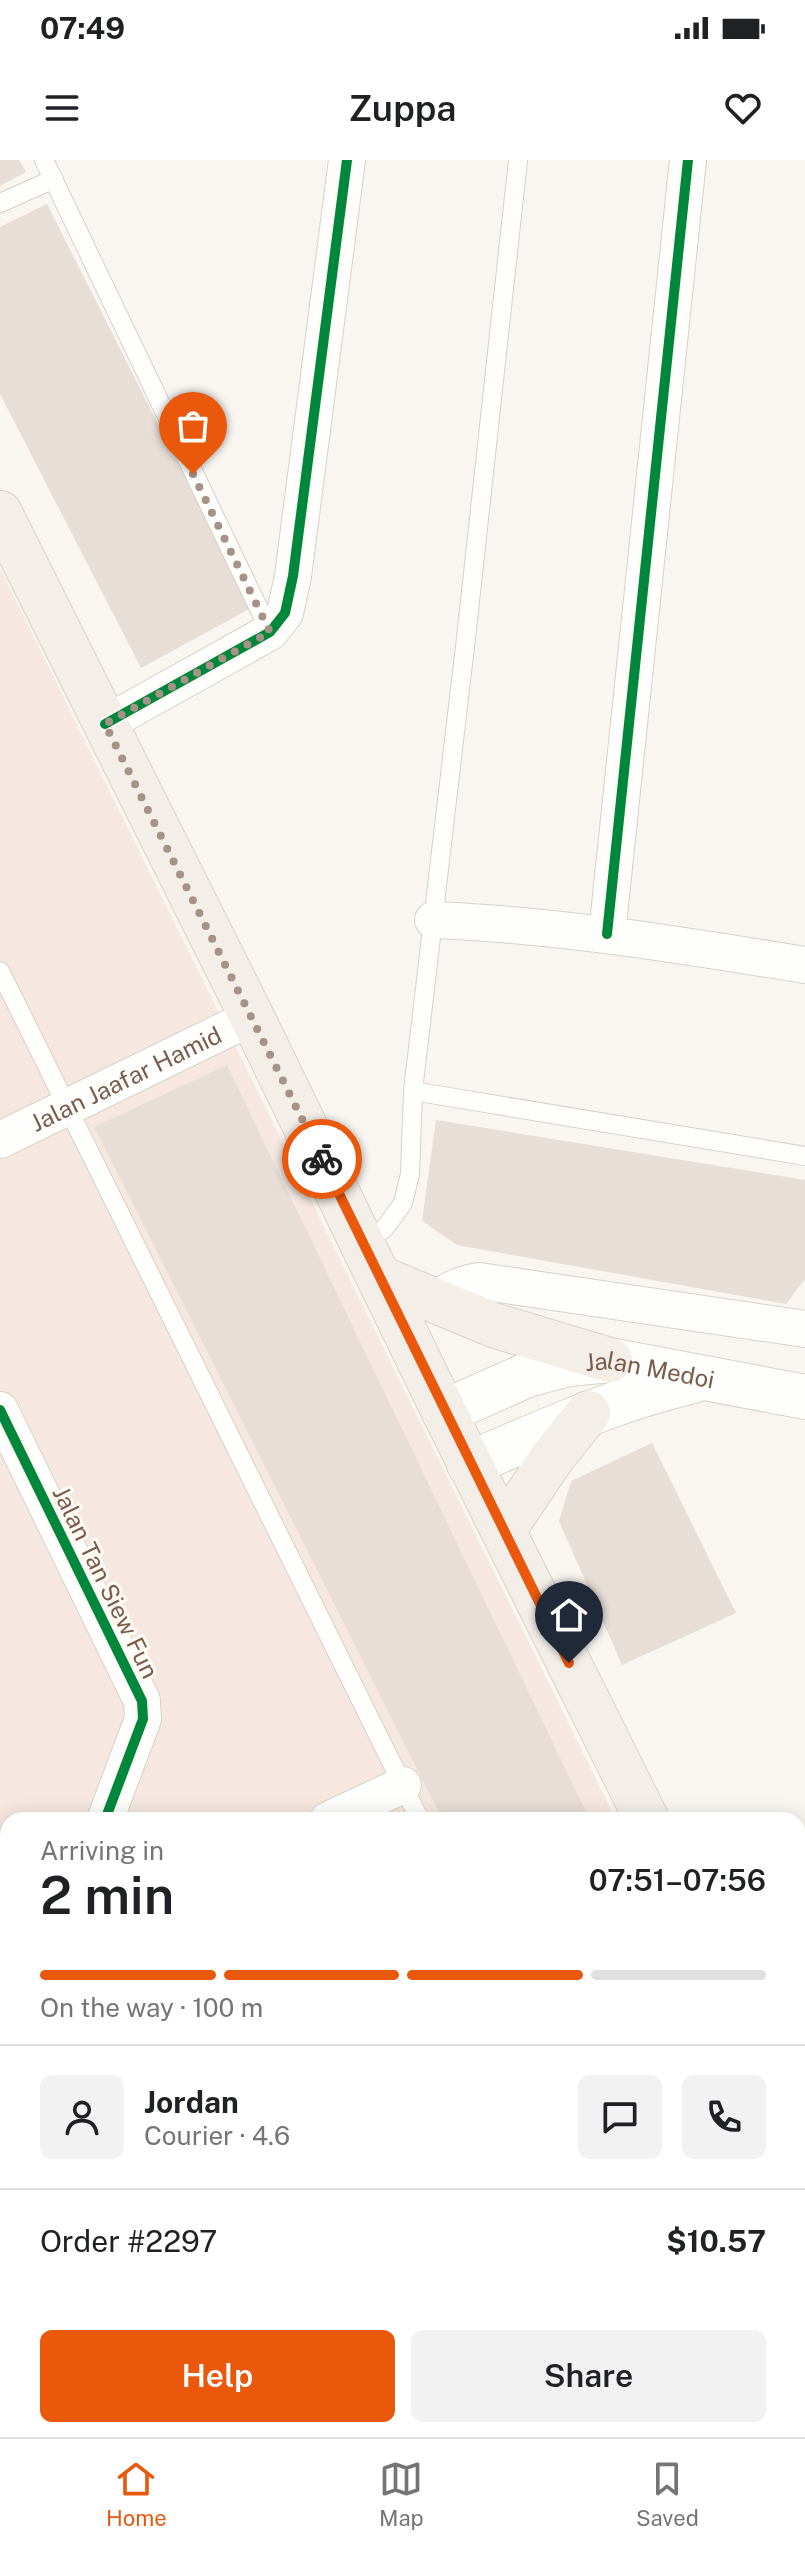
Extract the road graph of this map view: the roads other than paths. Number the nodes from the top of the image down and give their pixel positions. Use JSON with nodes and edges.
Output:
{"nodes":[{"id":1,"x":44,"y":160,"type":"edge"},
{"id":2,"x":347,"y":160,"type":"edge"},
{"id":3,"x":518,"y":160,"type":"edge"},
{"id":4,"x":688,"y":160,"type":"edge"},
{"id":5,"x":54,"y":179,"type":"junction"},
{"id":6,"x":0,"y":203,"type":"edge"},
{"id":7,"x":0,"y":513,"type":"edge"},
{"id":8,"x":270,"y":632,"type":"junction"},
{"id":9,"x":105,"y":724,"type":"junction"},
{"id":10,"x":433,"y":920,"type":"junction"},
{"id":11,"x":607,"y":934,"type":"junction"},
{"id":12,"x":805,"y":965,"type":"edge"},
{"id":13,"x":0,"y":971,"type":"edge"},
{"id":14,"x":252,"y":1017,"type":"junction"},
{"id":15,"x":413,"y":1091,"type":"junction"},
{"id":16,"x":69,"y":1107,"type":"junction"},
{"id":17,"x":0,"y":1140,"type":"edge"},
{"id":18,"x":805,"y":1156,"type":"edge"},
{"id":19,"x":372,"y":1261,"type":"junction"},
{"id":20,"x":434,"y":1302,"type":"junction"},
{"id":21,"x":805,"y":1329,"type":"edge"},
{"id":22,"x":610,"y":1360,"type":"junction"},
{"id":23,"x":707,"y":1378,"type":"junction"},
{"id":24,"x":805,"y":1397,"type":"edge"},
{"id":25,"x":0,"y":1410,"type":"edge"},
{"id":26,"x":444,"y":1412,"type":"junction"},
{"id":27,"x":588,"y":1413,"type":"junction"},
{"id":28,"x":469,"y":1464,"type":"junction"},
{"id":29,"x":503,"y":1531,"type":"junction"},
{"id":30,"x":403,"y":1785,"type":"junction"},
{"id":31,"x":108,"y":1812,"type":"edge"},
{"id":32,"x":345,"y":1812,"type":"edge"},
{"id":33,"x":416,"y":1812,"type":"edge"},
{"id":34,"x":643,"y":1812,"type":"edge"}],
"edges":[{"from":1,"to":5,"type":"lane"},
{"from":2,"to":8,"type":"street"},
{"from":3,"to":10,"type":"lane"},
{"from":4,"to":11,"type":"street"},
{"from":5,"to":6,"type":"lane"},
{"from":5,"to":8,"type":"lane"},
{"from":7,"to":9,"type":"main road"},
{"from":8,"to":9,"type":"street"},
{"from":9,"to":14,"type":"main road"},
{"from":10,"to":11,"type":"street"},
{"from":10,"to":15,"type":"lane"},
{"from":11,"to":12,"type":"street"},
{"from":13,"to":16,"type":"lane"},
{"from":14,"to":16,"type":"street","name":"Jalan Jaafar Hamid"},
{"from":14,"to":19,"type":"main road"},
{"from":15,"to":18,"type":"lane"},
{"from":15,"to":19,"type":"lane"},
{"from":16,"to":17,"type":"street","name":"Jalan Jaafar Hamid"},
{"from":16,"to":30,"type":"lane"},
{"from":19,"to":20,"type":"main road"},
{"from":19,"to":26,"type":"main road"},
{"from":20,"to":21,"type":"street"},
{"from":20,"to":22,"type":"main road"},
{"from":22,"to":23,"type":"main road","name":"Jalan Medoi"},
{"from":22,"to":26,"type":"main road","name":"Jalan Medoi"},
{"from":23,"to":24,"type":"main road"},
{"from":23,"to":27,"type":"main road","name":"Jalan Medoi"},
{"from":25,"to":31,"type":"street","name":"Jalan Tan Siew Fun"},
{"from":26,"to":28,"type":"main road"},
{"from":27,"to":28,"type":"main road","name":"Jalan Medoi"},
{"from":27,"to":29,"type":"main road"},
{"from":28,"to":29,"type":"main road"},
{"from":29,"to":34,"type":"main road"},
{"from":30,"to":32,"type":"street"},
{"from":30,"to":33,"type":"lane"}]}
